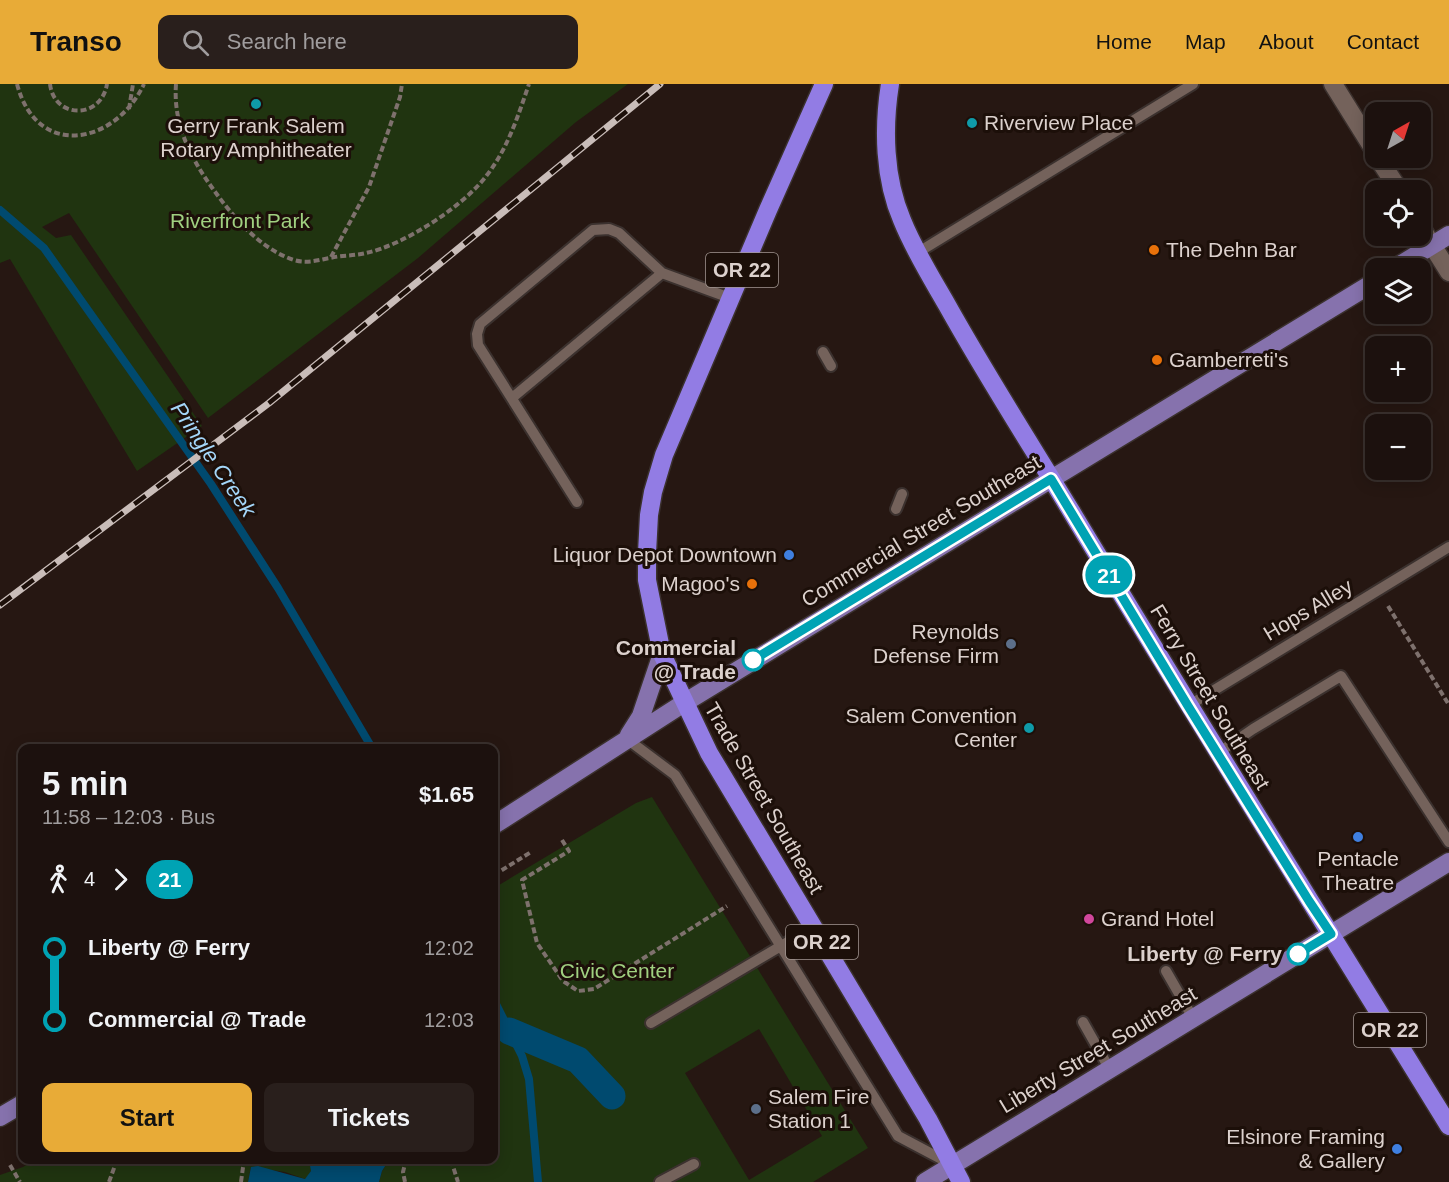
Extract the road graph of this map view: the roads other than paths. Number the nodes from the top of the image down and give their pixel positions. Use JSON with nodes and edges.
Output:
{"nodes":[{"id":1,"x":824,"y":84,"type":"edge"},
{"id":2,"x":890,"y":84,"type":"edge"},
{"id":3,"x":1193,"y":84,"type":"edge"},
{"id":4,"x":1333,"y":84,"type":"edge"},
{"id":5,"x":1365,"y":135,"type":"edge"},
{"id":6,"x":1449,"y":235,"type":"edge"},
{"id":7,"x":1432,"y":246,"type":"junction"},
{"id":8,"x":917,"y":252,"type":"junction"},
{"id":9,"x":1412,"y":258,"type":"edge"},
{"id":10,"x":1449,"y":272,"type":"edge"},
{"id":11,"x":662,"y":273,"type":"junction"},
{"id":12,"x":1365,"y":287,"type":"edge"},
{"id":13,"x":730,"y":298,"type":"junction"},
{"id":14,"x":823,"y":352,"type":"dead end"},
{"id":15,"x":831,"y":366,"type":"dead end"},
{"id":16,"x":512,"y":398,"type":"junction"},
{"id":17,"x":1051,"y":479,"type":"junction"},
{"id":18,"x":902,"y":494,"type":"dead end"},
{"id":19,"x":577,"y":502,"type":"dead end"},
{"id":20,"x":896,"y":509,"type":"dead end"},
{"id":21,"x":1449,"y":547,"type":"edge"},
{"id":22,"x":662,"y":654,"type":"junction"},
{"id":23,"x":684,"y":703,"type":"junction"},
{"id":24,"x":1188,"y":706,"type":"junction"},
{"id":25,"x":627,"y":739,"type":"junction"},
{"id":26,"x":1218,"y":753,"type":"junction"},
{"id":27,"x":498,"y":823,"type":"edge"},
{"id":28,"x":1449,"y":842,"type":"edge"},
{"id":29,"x":1449,"y":862,"type":"edge"},
{"id":30,"x":813,"y":927,"type":"junction"},
{"id":31,"x":1331,"y":934,"type":"junction"},
{"id":32,"x":780,"y":945,"type":"junction"},
{"id":33,"x":1166,"y":971,"type":"dead end"},
{"id":34,"x":1193,"y":1018,"type":"junction"},
{"id":35,"x":1083,"y":1022,"type":"dead end"},
{"id":36,"x":651,"y":1023,"type":"dead end"},
{"id":37,"x":1109,"y":1068,"type":"junction"},
{"id":38,"x":18,"y":1106,"type":"edge"},
{"id":39,"x":0,"y":1117,"type":"edge"},
{"id":40,"x":1449,"y":1126,"type":"edge"},
{"id":41,"x":694,"y":1164,"type":"dead end"},
{"id":42,"x":952,"y":1165,"type":"junction"},
{"id":43,"x":660,"y":1182,"type":"edge"},
{"id":44,"x":925,"y":1182,"type":"edge"},
{"id":45,"x":961,"y":1182,"type":"edge"}],
"edges":[{"from":1,"to":13,"type":"highway","number":"OR 22"},
{"from":2,"to":8,"type":"highway","name":"Ferry Street Southeast","number":"OR 22"},
{"from":3,"to":8,"type":"lane"},
{"from":4,"to":5,"type":"street"},
{"from":6,"to":7,"type":"main road"},
{"from":7,"to":9,"type":"main road"},
{"from":7,"to":10,"type":"street"},
{"from":8,"to":17,"type":"highway","name":"Ferry Street Southeast","number":"OR 22"},
{"from":11,"to":13,"type":"lane"},
{"from":11,"to":16,"type":"lane"},
{"from":11,"to":16,"type":"lane"},
{"from":12,"to":17,"type":"main road","name":"Commercial Street Southeast"},
{"from":13,"to":22,"type":"highway","name":"Trade Street Southeast","number":"OR 22"},
{"from":14,"to":15,"type":"lane"},
{"from":16,"to":19,"type":"lane"},
{"from":17,"to":23,"type":"main road","name":"Commercial Street Southeast"},
{"from":17,"to":24,"type":"highway","name":"Ferry Street Southeast","number":"OR 22"},
{"from":18,"to":20,"type":"lane"},
{"from":21,"to":24,"type":"lane","name":"Hops Alley"},
{"from":22,"to":23,"type":"highway","name":"Trade Street Southeast","number":"OR 22"},
{"from":22,"to":25,"type":"main road"},
{"from":23,"to":25,"type":"main road","name":"Commercial Street Southeast"},
{"from":23,"to":30,"type":"highway","name":"Trade Street Southeast","number":"OR 22"},
{"from":24,"to":26,"type":"highway","name":"Ferry Street Southeast","number":"OR 22"},
{"from":25,"to":27,"type":"main road","name":"Commercial Street Southeast"},
{"from":25,"to":32,"type":"lane"},
{"from":26,"to":28,"type":"lane"},
{"from":26,"to":31,"type":"highway","name":"Ferry Street Southeast","number":"OR 22"},
{"from":29,"to":31,"type":"main road","name":"Liberty Street Southeast"},
{"from":30,"to":32,"type":"lane"},
{"from":30,"to":42,"type":"highway","name":"Trade Street Southeast","number":"OR 22"},
{"from":31,"to":34,"type":"main road","name":"Liberty Street Southeast"},
{"from":31,"to":40,"type":"highway","name":"Ferry Street Southeast","number":"OR 22"},
{"from":32,"to":36,"type":"lane"},
{"from":32,"to":42,"type":"lane"},
{"from":33,"to":34,"type":"lane"},
{"from":34,"to":37,"type":"main road","name":"Liberty Street Southeast"},
{"from":35,"to":37,"type":"lane"},
{"from":37,"to":42,"type":"main road","name":"Liberty Street Southeast"},
{"from":38,"to":39,"type":"main road"},
{"from":41,"to":43,"type":"lane"},
{"from":42,"to":44,"type":"main road","name":"Liberty Street Southeast"},
{"from":42,"to":45,"type":"highway","name":"Trade Street Southeast","number":"OR 22"}]}
